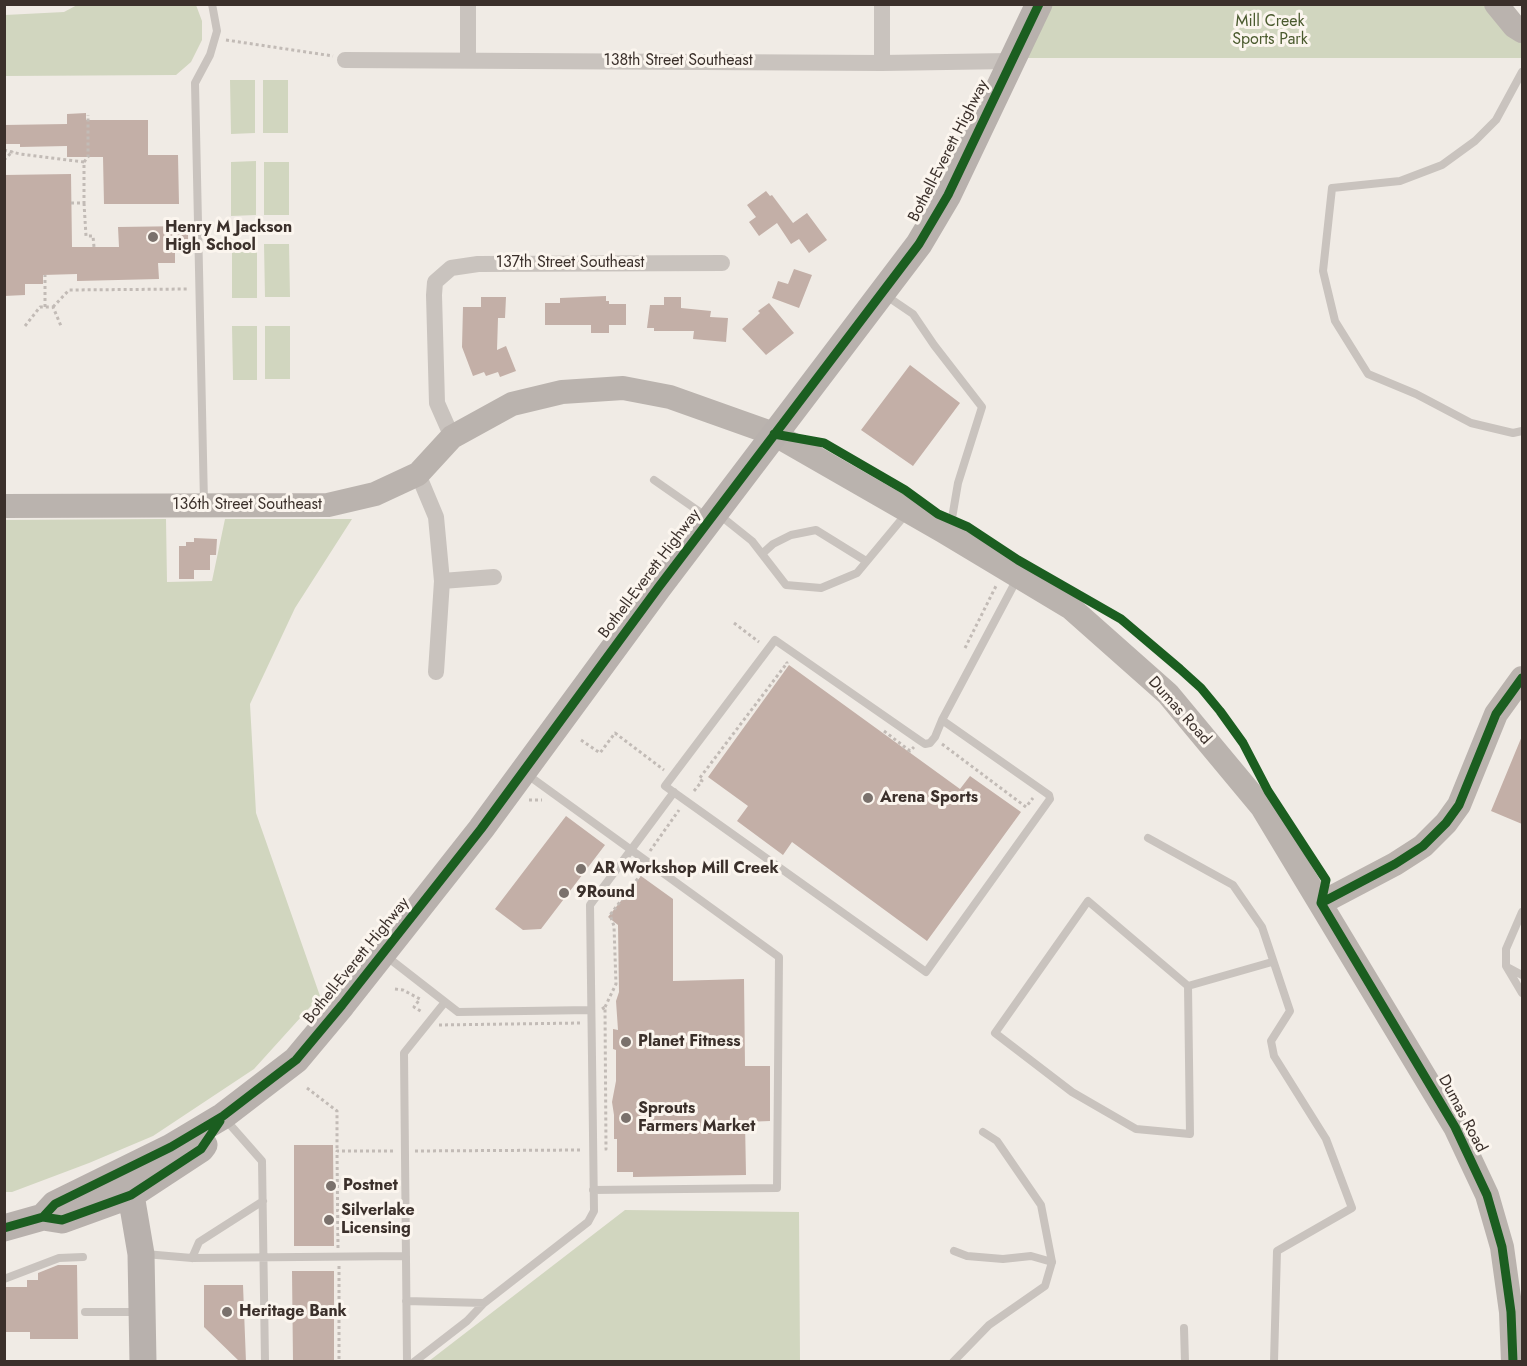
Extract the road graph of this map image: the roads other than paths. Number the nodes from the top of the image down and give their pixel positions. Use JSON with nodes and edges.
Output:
{"nodes":[{"id":1,"x":212,"y":4,"type":"edge"},
{"id":2,"x":468,"y":4,"type":"edge"},
{"id":3,"x":882,"y":4,"type":"edge"},
{"id":4,"x":1039,"y":4,"type":"edge"},
{"id":5,"x":1496,"y":4,"type":"edge"},
{"id":6,"x":1522,"y":32,"type":"edge"},
{"id":7,"x":345,"y":60,"type":"road end"},
{"id":8,"x":468,"y":60,"type":"junction"},
{"id":9,"x":1011,"y":61,"type":"junction"},
{"id":10,"x":882,"y":63,"type":"junction"},
{"id":11,"x":1522,"y":72,"type":"edge"},
{"id":12,"x":722,"y":263,"type":"dead end"},
{"id":13,"x":882,"y":293,"type":"junction"},
{"id":14,"x":1522,"y":431,"type":"edge"},
{"id":15,"x":774,"y":434,"type":"junction"},
{"id":16,"x":452,"y":437,"type":"junction"},
{"id":17,"x":418,"y":474,"type":"junction"},
{"id":18,"x":654,"y":480,"type":"dead end"},
{"id":19,"x":204,"y":504,"type":"junction"},
{"id":20,"x":4,"y":506,"type":"edge"},
{"id":21,"x":908,"y":511,"type":"junction"},
{"id":22,"x":713,"y":516,"type":"junction"},
{"id":23,"x":949,"y":535,"type":"junction"},
{"id":24,"x":763,"y":554,"type":"junction"},
{"id":25,"x":866,"y":561,"type":"junction"},
{"id":26,"x":494,"y":577,"type":"dead end"},
{"id":27,"x":1007,"y":580,"type":"junction"},
{"id":28,"x":442,"y":581,"type":"junction"},
{"id":29,"x":436,"y":672,"type":"dead end"},
{"id":30,"x":1522,"y":678,"type":"edge"},
{"id":31,"x":942,"y":720,"type":"junction"},
{"id":32,"x":522,"y":770,"type":"junction"},
{"id":33,"x":674,"y":792,"type":"junction"},
{"id":34,"x":1148,"y":838,"type":"dead end"},
{"id":35,"x":631,"y":851,"type":"junction"},
{"id":36,"x":1321,"y":903,"type":"junction"},
{"id":37,"x":1522,"y":912,"type":"edge"},
{"id":38,"x":383,"y":954,"type":"junction"},
{"id":39,"x":1272,"y":962,"type":"junction"},
{"id":40,"x":1506,"y":966,"type":"junction"},
{"id":41,"x":1522,"y":975,"type":"edge"},
{"id":42,"x":1188,"y":986,"type":"junction"},
{"id":43,"x":1522,"y":993,"type":"edge"},
{"id":44,"x":445,"y":1002,"type":"junction"},
{"id":45,"x":591,"y":1013,"type":"junction"},
{"id":46,"x":223,"y":1116,"type":"junction"},
{"id":47,"x":983,"y":1132,"type":"dead end"},
{"id":48,"x":171,"y":1147,"type":"junction"},
{"id":49,"x":593,"y":1190,"type":"junction"},
{"id":50,"x":131,"y":1195,"type":"junction"},
{"id":51,"x":263,"y":1202,"type":"junction"},
{"id":52,"x":44,"y":1217,"type":"junction"},
{"id":53,"x":4,"y":1228,"type":"edge"},
{"id":54,"x":954,"y":1251,"type":"dead end"},
{"id":55,"x":141,"y":1254,"type":"junction"},
{"id":56,"x":406,"y":1256,"type":"junction"},
{"id":57,"x":83,"y":1257,"type":"dead end"},
{"id":58,"x":264,"y":1257,"type":"junction"},
{"id":59,"x":192,"y":1258,"type":"junction"},
{"id":60,"x":1052,"y":1262,"type":"junction"},
{"id":61,"x":4,"y":1279,"type":"edge"},
{"id":62,"x":406,"y":1301,"type":"junction"},
{"id":63,"x":484,"y":1303,"type":"junction"},
{"id":64,"x":85,"y":1312,"type":"dead end"},
{"id":65,"x":143,"y":1312,"type":"junction"},
{"id":66,"x":1184,"y":1328,"type":"dead end"},
{"id":67,"x":143,"y":1362,"type":"edge"},
{"id":68,"x":265,"y":1362,"type":"edge"},
{"id":69,"x":406,"y":1362,"type":"edge"},
{"id":70,"x":414,"y":1362,"type":"edge"},
{"id":71,"x":953,"y":1362,"type":"edge"},
{"id":72,"x":1185,"y":1362,"type":"edge"},
{"id":73,"x":1274,"y":1362,"type":"edge"},
{"id":74,"x":1513,"y":1362,"type":"edge"}],
"edges":[{"from":1,"to":19,"type":"lane"},
{"from":2,"to":8,"type":"street"},
{"from":3,"to":10,"type":"street"},
{"from":4,"to":9,"type":"main road","name":"Bothell-Everett Highway"},
{"from":5,"to":6,"type":"street"},
{"from":7,"to":8,"type":"street","name":"138th Street Southeast"},
{"from":8,"to":10,"type":"street","name":"138th Street Southeast"},
{"from":9,"to":10,"type":"street","name":"138th Street Southeast"},
{"from":9,"to":13,"type":"main road","name":"Bothell-Everett Highway"},
{"from":11,"to":14,"type":"lane"},
{"from":12,"to":16,"type":"street","name":"137th Street Southeast"},
{"from":13,"to":15,"type":"main road","name":"Bothell-Everett Highway"},
{"from":13,"to":23,"type":"lane"},
{"from":15,"to":16,"type":"street","name":"136th Street Southeast"},
{"from":15,"to":21,"type":"street","name":"Dumas Road"},
{"from":15,"to":22,"type":"main road","name":"Bothell-Everett Highway"},
{"from":16,"to":17,"type":"street","name":"136th Street Southeast"},
{"from":17,"to":19,"type":"street","name":"136th Street Southeast"},
{"from":17,"to":28,"type":"street"},
{"from":18,"to":22,"type":"lane"},
{"from":19,"to":20,"type":"street","name":"136th Street Southeast"},
{"from":21,"to":23,"type":"street","name":"Dumas Road"},
{"from":21,"to":25,"type":"lane"},
{"from":22,"to":24,"type":"lane"},
{"from":22,"to":32,"type":"main road","name":"Bothell-Everett Highway"},
{"from":23,"to":27,"type":"street","name":"Dumas Road"},
{"from":24,"to":25,"type":"lane"},
{"from":24,"to":25,"type":"lane"},
{"from":26,"to":28,"type":"street"},
{"from":27,"to":31,"type":"lane"},
{"from":27,"to":36,"type":"street","name":"Dumas Road"},
{"from":28,"to":29,"type":"street"},
{"from":30,"to":36,"type":"street"},
{"from":31,"to":33,"type":"lane"},
{"from":31,"to":33,"type":"lane"},
{"from":32,"to":35,"type":"lane"},
{"from":32,"to":38,"type":"main road","name":"Bothell-Everett Highway"},
{"from":33,"to":35,"type":"lane"},
{"from":34,"to":39,"type":"lane"},
{"from":35,"to":45,"type":"lane"},
{"from":35,"to":49,"type":"lane"},
{"from":36,"to":74,"type":"street","name":"Dumas Road"},
{"from":37,"to":40,"type":"lane"},
{"from":38,"to":44,"type":"lane"},
{"from":38,"to":46,"type":"main road","name":"Bothell-Everett Highway"},
{"from":39,"to":42,"type":"lane"},
{"from":39,"to":73,"type":"lane"},
{"from":40,"to":41,"type":"lane"},
{"from":40,"to":43,"type":"lane"},
{"from":42,"to":42,"type":"lane"},
{"from":44,"to":45,"type":"lane"},
{"from":44,"to":56,"type":"lane"},
{"from":45,"to":49,"type":"lane"},
{"from":46,"to":48,"type":"main road","name":"Bothell-Everett Highway"},
{"from":46,"to":50,"type":"main road","name":"Bothell-Everett Highway"},
{"from":46,"to":51,"type":"lane"},
{"from":47,"to":60,"type":"lane"},
{"from":48,"to":50,"type":"main road"},
{"from":48,"to":52,"type":"main road","name":"Bothell-Everett Highway"},
{"from":49,"to":63,"type":"lane"},
{"from":50,"to":52,"type":"main road","name":"Bothell-Everett Highway"},
{"from":50,"to":55,"type":"main road"},
{"from":51,"to":58,"type":"lane"},
{"from":51,"to":59,"type":"lane"},
{"from":52,"to":53,"type":"main road","name":"Bothell-Everett Highway"},
{"from":54,"to":60,"type":"lane"},
{"from":55,"to":59,"type":"lane"},
{"from":55,"to":65,"type":"main road"},
{"from":56,"to":58,"type":"lane"},
{"from":56,"to":62,"type":"lane"},
{"from":57,"to":61,"type":"lane"},
{"from":58,"to":59,"type":"lane"},
{"from":58,"to":68,"type":"lane"},
{"from":60,"to":71,"type":"lane"},
{"from":62,"to":63,"type":"lane"},
{"from":62,"to":69,"type":"lane"},
{"from":63,"to":70,"type":"lane"},
{"from":64,"to":65,"type":"lane"},
{"from":65,"to":67,"type":"main road"},
{"from":66,"to":72,"type":"lane"}]}
